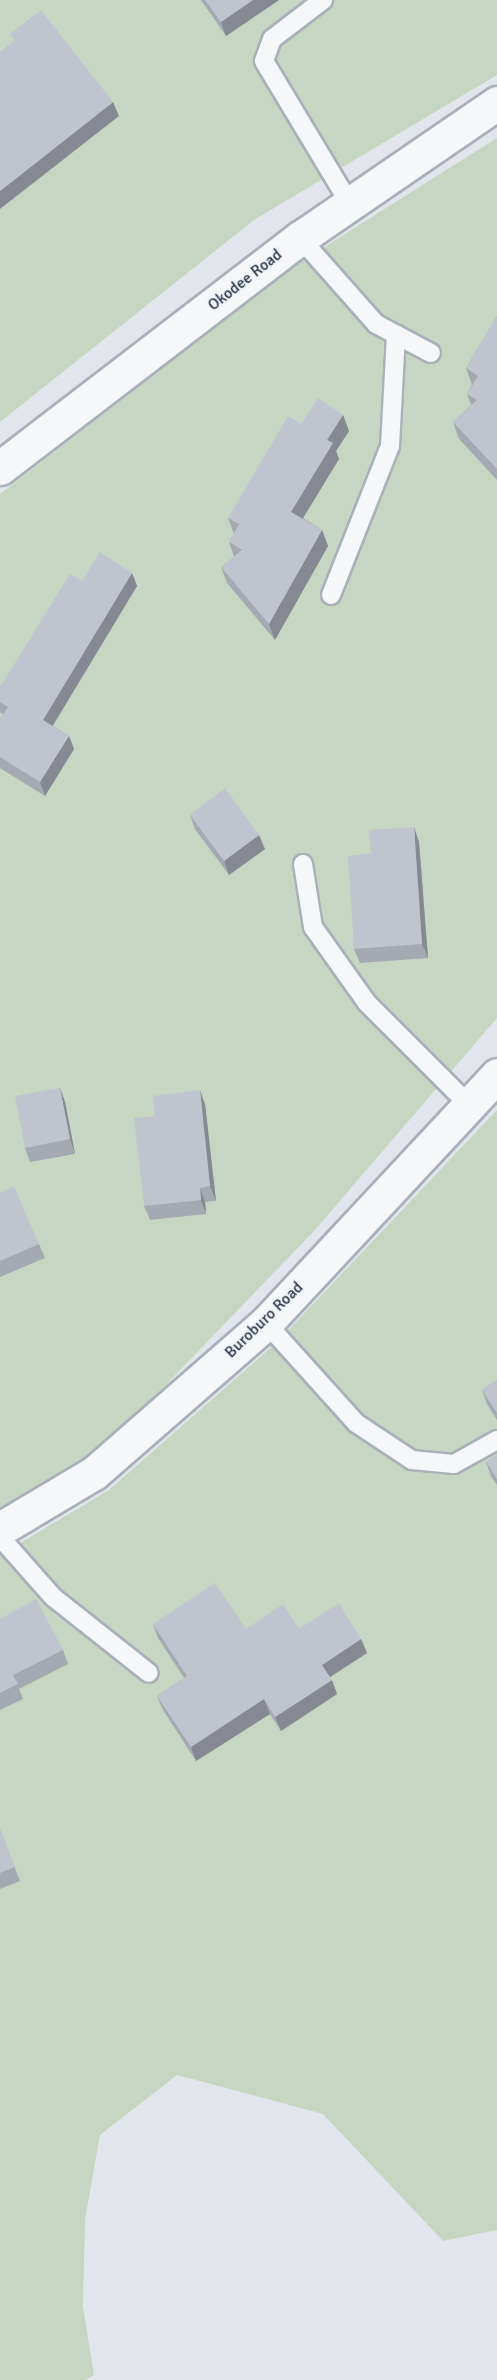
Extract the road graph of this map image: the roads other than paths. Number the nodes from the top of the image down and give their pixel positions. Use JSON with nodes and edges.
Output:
{"nodes":[{"id":1,"x":323,"y":0,"type":"edge"},
{"id":2,"x":497,"y":103,"type":"edge"},
{"id":3,"x":350,"y":204,"type":"junction"},
{"id":4,"x":300,"y":238,"type":"junction"},
{"id":5,"x":396,"y":334,"type":"junction"},
{"id":6,"x":431,"y":353,"type":"dead end"},
{"id":7,"x":0,"y":468,"type":"edge"},
{"id":8,"x":331,"y":595,"type":"dead end"},
{"id":9,"x":303,"y":864,"type":"dead end"},
{"id":10,"x":497,"y":1075,"type":"edge"},
{"id":11,"x":470,"y":1105,"type":"junction"},
{"id":12,"x":266,"y":1323,"type":"junction"},
{"id":13,"x":497,"y":1440,"type":"edge"},
{"id":14,"x":0,"y":1529,"type":"edge"},
{"id":15,"x":0,"y":1537,"type":"edge"},
{"id":16,"x":149,"y":1673,"type":"dead end"}],
"edges":[{"from":1,"to":3,"type":"lane"},
{"from":2,"to":3,"type":"street","name":"Okodee Road"},
{"from":3,"to":4,"type":"street","name":"Okodee Road"},
{"from":4,"to":5,"type":"lane"},
{"from":4,"to":7,"type":"street","name":"Okodee Road"},
{"from":5,"to":6,"type":"lane"},
{"from":5,"to":8,"type":"lane"},
{"from":9,"to":11,"type":"lane"},
{"from":10,"to":11,"type":"street","name":"Buroburo Road"},
{"from":11,"to":12,"type":"street","name":"Buroburo Road"},
{"from":12,"to":13,"type":"lane"},
{"from":12,"to":14,"type":"street","name":"Buroburo Road"},
{"from":15,"to":16,"type":"lane"}]}
